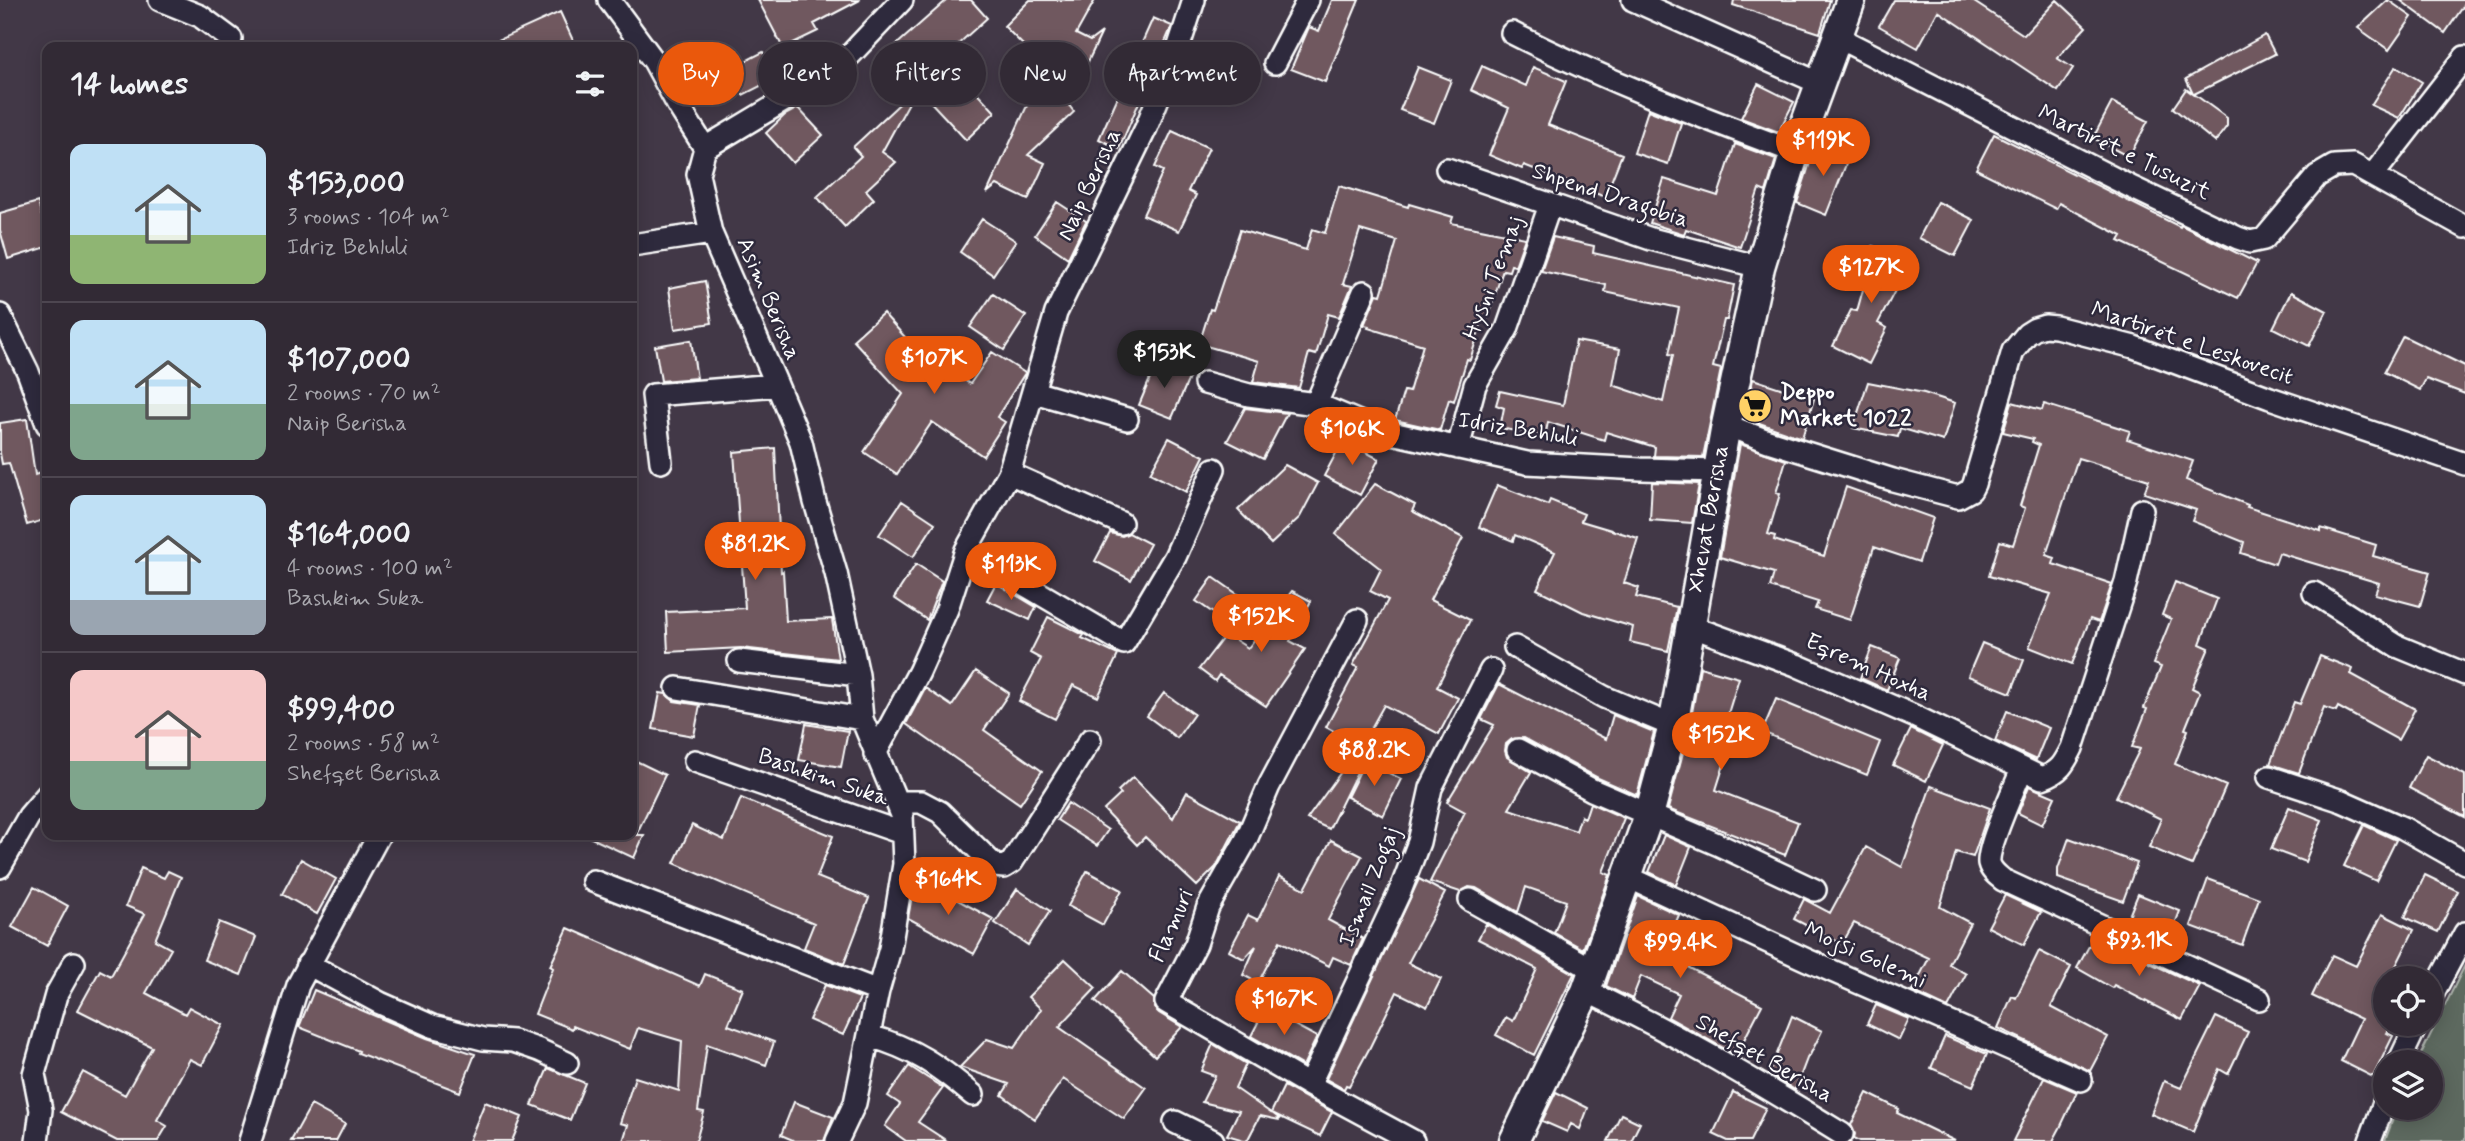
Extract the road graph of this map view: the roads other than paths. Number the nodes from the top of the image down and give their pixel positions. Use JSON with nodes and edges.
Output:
{"nodes":[{"id":1,"x":160,"y":0,"type":"edge"},
{"id":2,"x":610,"y":0,"type":"edge"},
{"id":3,"x":902,"y":0,"type":"edge"},
{"id":4,"x":1194,"y":0,"type":"edge"},
{"id":5,"x":1308,"y":0,"type":"edge"},
{"id":6,"x":1633,"y":0,"type":"edge"},
{"id":7,"x":1851,"y":0,"type":"edge"},
{"id":8,"x":1512,"y":33,"type":"dead end"},
{"id":9,"x":1837,"y":37,"type":"junction"},
{"id":10,"x":230,"y":39,"type":"dead end"},
{"id":11,"x":2465,"y":57,"type":"edge"},
{"id":12,"x":1275,"y":63,"type":"dead end"},
{"id":13,"x":1819,"y":83,"type":"junction"},
{"id":14,"x":705,"y":148,"type":"junction"},
{"id":15,"x":1795,"y":152,"type":"junction"},
{"id":16,"x":1447,"y":169,"type":"dead end"},
{"id":17,"x":2372,"y":175,"type":"junction"},
{"id":18,"x":1550,"y":205,"type":"junction"},
{"id":19,"x":2465,"y":227,"type":"edge"},
{"id":20,"x":711,"y":233,"type":"junction"},
{"id":21,"x":637,"y":243,"type":"edge"},
{"id":22,"x":1759,"y":267,"type":"junction"},
{"id":23,"x":1364,"y":292,"type":"dead end"},
{"id":24,"x":0,"y":315,"type":"edge"},
{"id":25,"x":1205,"y":383,"type":"dead end"},
{"id":26,"x":777,"y":385,"type":"junction"},
{"id":27,"x":1034,"y":392,"type":"junction"},
{"id":28,"x":1317,"y":404,"type":"junction"},
{"id":29,"x":42,"y":410,"type":"edge"},
{"id":30,"x":1126,"y":419,"type":"dead end"},
{"id":31,"x":1726,"y":425,"type":"junction"},
{"id":32,"x":1458,"y":448,"type":"junction"},
{"id":33,"x":661,"y":462,"type":"dead end"},
{"id":34,"x":2465,"y":464,"type":"edge"},
{"id":35,"x":1214,"y":468,"type":"dead end"},
{"id":36,"x":1718,"y":471,"type":"junction"},
{"id":37,"x":1009,"y":473,"type":"junction"},
{"id":38,"x":2142,"y":510,"type":"dead end"},
{"id":39,"x":1121,"y":523,"type":"dead end"},
{"id":40,"x":966,"y":550,"type":"junction"},
{"id":41,"x":2314,"y":593,"type":"dead end"},
{"id":42,"x":1357,"y":620,"type":"dead end"},
{"id":43,"x":1690,"y":626,"type":"junction"},
{"id":44,"x":1515,"y":647,"type":"dead end"},
{"id":45,"x":739,"y":661,"type":"dead end"},
{"id":46,"x":1491,"y":670,"type":"dead end"},
{"id":47,"x":2465,"y":674,"type":"edge"},
{"id":48,"x":858,"y":675,"type":"junction"},
{"id":49,"x":677,"y":688,"type":"dead end"},
{"id":50,"x":862,"y":719,"type":"junction"},
{"id":51,"x":1672,"y":726,"type":"junction"},
{"id":52,"x":1090,"y":740,"type":"dead end"},
{"id":53,"x":1518,"y":750,"type":"dead end"},
{"id":54,"x":875,"y":754,"type":"junction"},
{"id":55,"x":695,"y":761,"type":"dead end"},
{"id":56,"x":2022,"y":769,"type":"junction"},
{"id":57,"x":2269,"y":776,"type":"dead end"},
{"id":58,"x":42,"y":801,"type":"edge"},
{"id":59,"x":897,"y":802,"type":"junction"},
{"id":60,"x":1649,"y":815,"type":"junction"},
{"id":61,"x":902,"y":833,"type":"junction"},
{"id":62,"x":376,"y":840,"type":"edge"},
{"id":63,"x":2465,"y":863,"type":"edge"},
{"id":64,"x":0,"y":867,"type":"edge"},
{"id":65,"x":1628,"y":877,"type":"junction"},
{"id":66,"x":593,"y":881,"type":"dead end"},
{"id":67,"x":1815,"y":890,"type":"dead end"},
{"id":68,"x":1470,"y":900,"type":"dead end"},
{"id":69,"x":2465,"y":933,"type":"edge"},
{"id":70,"x":74,"y":963,"type":"dead end"},
{"id":71,"x":309,"y":964,"type":"junction"},
{"id":72,"x":2443,"y":974,"type":"edge"},
{"id":73,"x":1590,"y":980,"type":"junction"},
{"id":74,"x":878,"y":991,"type":"junction"},
{"id":75,"x":2259,"y":999,"type":"dead end"},
{"id":76,"x":869,"y":1037,"type":"junction"},
{"id":77,"x":567,"y":1063,"type":"dead end"},
{"id":78,"x":2081,"y":1080,"type":"dead end"},
{"id":79,"x":1308,"y":1085,"type":"junction"},
{"id":80,"x":973,"y":1095,"type":"dead end"},
{"id":81,"x":2378,"y":1120,"type":"edge"},
{"id":82,"x":1175,"y":1122,"type":"dead end"},
{"id":83,"x":1842,"y":1134,"type":"dead end"},
{"id":84,"x":37,"y":1141,"type":"edge"},
{"id":85,"x":250,"y":1141,"type":"edge"},
{"id":86,"x":837,"y":1141,"type":"edge"},
{"id":87,"x":1213,"y":1141,"type":"edge"},
{"id":88,"x":1413,"y":1141,"type":"edge"},
{"id":89,"x":1514,"y":1141,"type":"edge"},
{"id":90,"x":2370,"y":1141,"type":"edge"}],
"edges":[{"from":1,"to":10,"type":"street"},
{"from":2,"to":14,"type":"street"},
{"from":3,"to":14,"type":"street"},
{"from":4,"to":27,"type":"street","name":"Naip Berisha"},
{"from":5,"to":12,"type":"street"},
{"from":6,"to":13,"type":"street"},
{"from":7,"to":9,"type":"street","name":"Xhevat Berisha"},
{"from":8,"to":15,"type":"street"},
{"from":9,"to":13,"type":"street","name":"Xhevat Berisha"},
{"from":9,"to":17,"type":"street","name":"Martirët e Tusuzit"},
{"from":11,"to":17,"type":"street"},
{"from":13,"to":15,"type":"street","name":"Xhevat Berisha"},
{"from":14,"to":20,"type":"street","name":"Asim Berisha"},
{"from":15,"to":22,"type":"street","name":"Xhevat Berisha"},
{"from":16,"to":18,"type":"street","name":"Shpend Dragobia"},
{"from":17,"to":19,"type":"street","name":"Martirët e Tusuzit"},
{"from":18,"to":22,"type":"street","name":"Shpend Dragobia"},
{"from":18,"to":32,"type":"street","name":"Hysni Temaj"},
{"from":20,"to":21,"type":"street","name":"Asim Berisha"},
{"from":20,"to":26,"type":"street","name":"Asim Berisha"},
{"from":22,"to":31,"type":"street","name":"Xhevat Berisha"},
{"from":23,"to":28,"type":"street"},
{"from":24,"to":29,"type":"street"},
{"from":25,"to":28,"type":"street","name":"Idriz Behluli"},
{"from":26,"to":33,"type":"street","name":"Asim Berisha"},
{"from":26,"to":48,"type":"street","name":"Asim Berisha"},
{"from":27,"to":30,"type":"street"},
{"from":27,"to":37,"type":"street","name":"Naip Berisha"},
{"from":28,"to":32,"type":"street","name":"Idriz Behluli"},
{"from":31,"to":34,"type":"street","name":"Martirët e Leskovecit"},
{"from":31,"to":36,"type":"street","name":"Xhevat Berisha"},
{"from":32,"to":36,"type":"street","name":"Idriz Behluli"},
{"from":35,"to":40,"type":"street"},
{"from":36,"to":43,"type":"street","name":"Xhevat Berisha"},
{"from":37,"to":39,"type":"street"},
{"from":37,"to":40,"type":"street","name":"Naip Berisha"},
{"from":38,"to":56,"type":"street","name":"Eqrem Hoxha"},
{"from":40,"to":54,"type":"street","name":"Naip Berisha"},
{"from":41,"to":47,"type":"street"},
{"from":42,"to":79,"type":"street","name":"Flamuri"},
{"from":43,"to":51,"type":"street","name":"Xhevat Berisha"},
{"from":43,"to":56,"type":"street","name":"Eqrem Hoxha"},
{"from":44,"to":51,"type":"street"},
{"from":45,"to":48,"type":"street"},
{"from":46,"to":79,"type":"street","name":"Ismail Zogaj"},
{"from":48,"to":50,"type":"street","name":"Asim Berisha"},
{"from":49,"to":50,"type":"street"},
{"from":50,"to":54,"type":"street","name":"Asim Berisha"},
{"from":51,"to":60,"type":"street","name":"Xhevat Berisha"},
{"from":52,"to":59,"type":"street","name":"Bashkim Suka"},
{"from":53,"to":60,"type":"street"},
{"from":54,"to":59,"type":"street","name":"Asim Berisha"},
{"from":55,"to":61,"type":"street","name":"Bashkim Suka"},
{"from":56,"to":75,"type":"street"},
{"from":57,"to":63,"type":"street"},
{"from":58,"to":64,"type":"street"},
{"from":59,"to":61,"type":"street","name":"Asim Berisha"},
{"from":60,"to":65,"type":"street","name":"Xhevat Berisha"},
{"from":60,"to":67,"type":"street"},
{"from":61,"to":74,"type":"street","name":"Bashkim Suka"},
{"from":62,"to":71,"type":"street"},
{"from":65,"to":73,"type":"street","name":"Xhevat Berisha"},
{"from":65,"to":78,"type":"street","name":"Mojsi Golemi"},
{"from":66,"to":74,"type":"street"},
{"from":68,"to":73,"type":"street"},
{"from":69,"to":72,"type":"street"},
{"from":70,"to":84,"type":"street"},
{"from":71,"to":77,"type":"street"},
{"from":71,"to":85,"type":"street"},
{"from":73,"to":83,"type":"street","name":"Shefqet Berisha"},
{"from":73,"to":89,"type":"street","name":"Xhevat Berisha"},
{"from":74,"to":76,"type":"street","name":"Bashkim Suka"},
{"from":76,"to":80,"type":"street"},
{"from":76,"to":86,"type":"street","name":"Bashkim Suka"},
{"from":79,"to":88,"type":"street","name":"Flamuri"},
{"from":81,"to":90,"type":"street"},
{"from":82,"to":87,"type":"street"}]}
